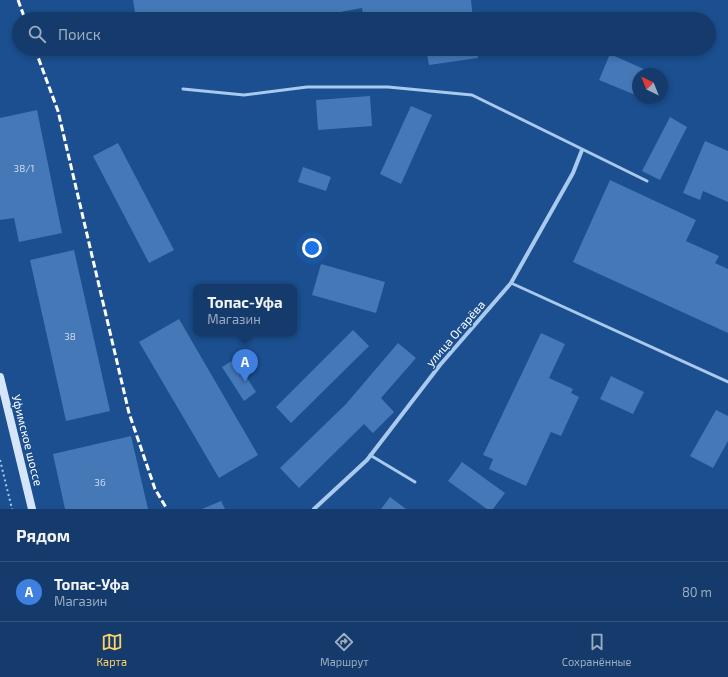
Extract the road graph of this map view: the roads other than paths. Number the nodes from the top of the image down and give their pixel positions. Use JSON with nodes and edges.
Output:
{"nodes":[{"id":1,"x":183,"y":89,"type":"dead end"},
{"id":2,"x":582,"y":150,"type":"junction"},
{"id":3,"x":646,"y":181,"type":"dead end"},
{"id":4,"x":512,"y":283,"type":"junction"},
{"id":5,"x":0,"y":377,"type":"edge"},
{"id":6,"x":728,"y":382,"type":"edge"},
{"id":7,"x":370,"y":455,"type":"junction"},
{"id":8,"x":415,"y":482,"type":"dead end"},
{"id":9,"x":32,"y":509,"type":"edge"},
{"id":10,"x":314,"y":509,"type":"edge"}],
"edges":[{"from":1,"to":2,"type":"lane"},
{"from":2,"to":3,"type":"lane"},
{"from":2,"to":4,"type":"street","name":"улица Огарёва"},
{"from":4,"to":6,"type":"lane"},
{"from":4,"to":7,"type":"street","name":"улица Огарёва"},
{"from":5,"to":9,"type":"main road","name":"Уфимское шоссе"},
{"from":7,"to":8,"type":"lane"},
{"from":7,"to":10,"type":"street","name":"улица Огарёва"}]}
